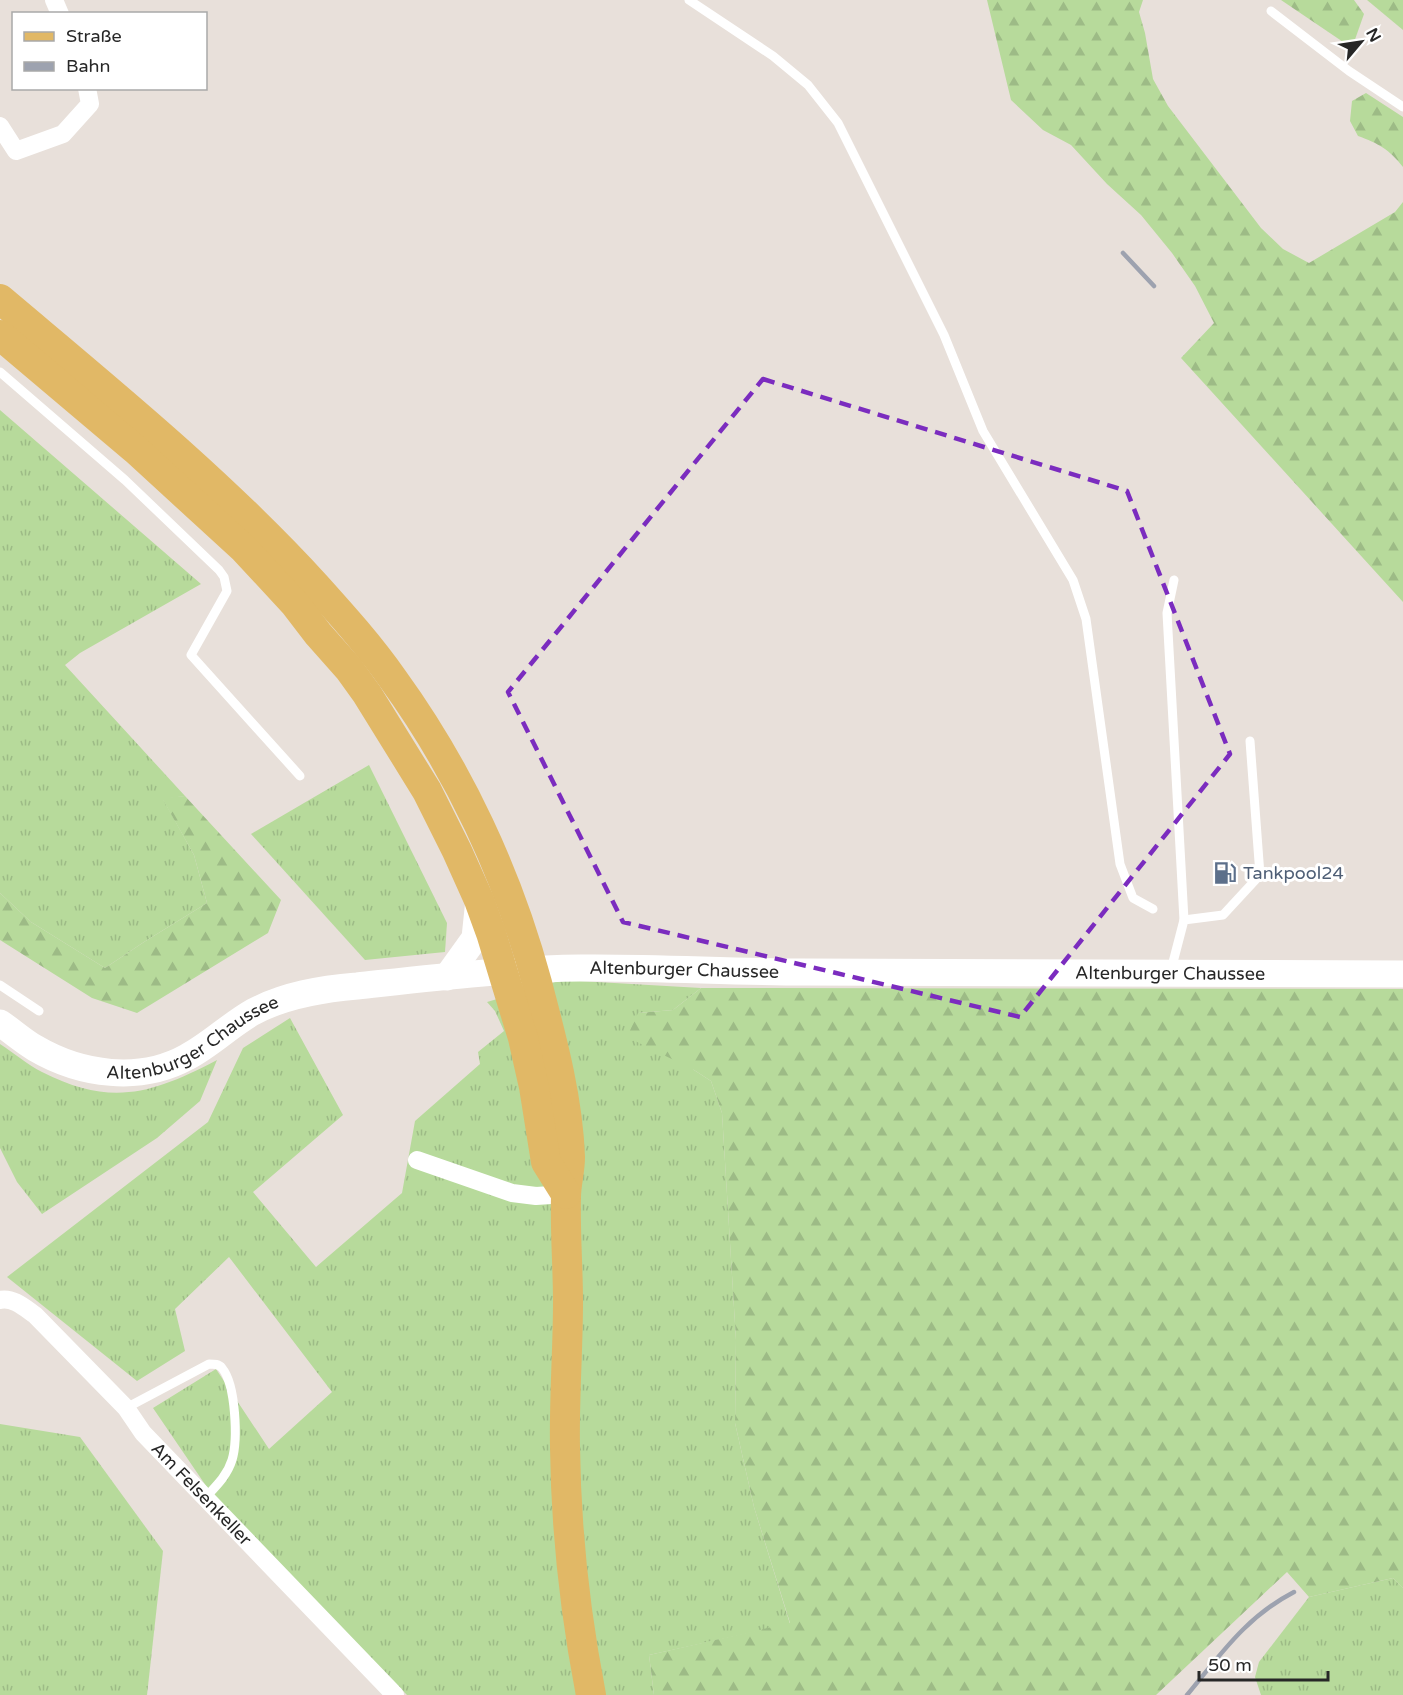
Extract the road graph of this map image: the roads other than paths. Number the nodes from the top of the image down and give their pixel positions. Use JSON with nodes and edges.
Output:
{"nodes":[{"id":1,"x":688,"y":0,"type":"edge"},
{"id":2,"x":1271,"y":11,"type":"dead end"},
{"id":3,"x":87,"y":90,"type":"edge"},
{"id":4,"x":1403,"y":106,"type":"edge"},
{"id":5,"x":0,"y":126,"type":"edge"},
{"id":6,"x":0,"y":299,"type":"edge"},
{"id":7,"x":0,"y":334,"type":"edge"},
{"id":8,"x":0,"y":372,"type":"edge"},
{"id":9,"x":1174,"y":580,"type":"dead end"},
{"id":10,"x":1250,"y":741,"type":"dead end"},
{"id":11,"x":300,"y":776,"type":"dead end"},
{"id":12,"x":478,"y":900,"type":"junction"},
{"id":13,"x":1153,"y":909,"type":"dead end"},
{"id":14,"x":1184,"y":920,"type":"junction"},
{"id":15,"x":533,"y":971,"type":"junction"},
{"id":16,"x":504,"y":972,"type":"junction"},
{"id":17,"x":1171,"y":972,"type":"junction"},
{"id":18,"x":1403,"y":974,"type":"edge"},
{"id":19,"x":447,"y":977,"type":"junction"},
{"id":20,"x":0,"y":985,"type":"edge"},
{"id":21,"x":39,"y":1011,"type":"dead end"},
{"id":22,"x":0,"y":1023,"type":"edge"},
{"id":23,"x":417,"y":1160,"type":"dead end"},
{"id":24,"x":566,"y":1194,"type":"junction"},
{"id":25,"x":3,"y":1299,"type":"edge"},
{"id":26,"x":126,"y":1408,"type":"junction"},
{"id":27,"x":205,"y":1498,"type":"junction"},
{"id":28,"x":395,"y":1695,"type":"edge"},
{"id":29,"x":591,"y":1695,"type":"edge"}],
"edges":[{"from":1,"to":13,"type":"lane"},
{"from":2,"to":4,"type":"lane"},
{"from":3,"to":5,"type":"street"},
{"from":6,"to":15,"type":"main road"},
{"from":7,"to":12,"type":"main road"},
{"from":8,"to":11,"type":"lane"},
{"from":9,"to":14,"type":"lane"},
{"from":10,"to":14,"type":"lane"},
{"from":12,"to":16,"type":"main road"},
{"from":12,"to":19,"type":"main road"},
{"from":14,"to":17,"type":"lane"},
{"from":15,"to":16,"type":"main road","name":"Altenburger Chaussee"},
{"from":15,"to":17,"type":"main road","name":"Altenburger Chaussee"},
{"from":15,"to":24,"type":"main road"},
{"from":16,"to":19,"type":"main road","name":"Altenburger Chaussee"},
{"from":16,"to":24,"type":"main road"},
{"from":17,"to":18,"type":"main road","name":"Altenburger Chaussee"},
{"from":19,"to":22,"type":"main road","name":"Altenburger Chaussee"},
{"from":20,"to":21,"type":"lane"},
{"from":23,"to":24,"type":"street"},
{"from":24,"to":29,"type":"main road"},
{"from":25,"to":26,"type":"street","name":"Am Felsenkeller"},
{"from":26,"to":27,"type":"street","name":"Am Felsenkeller"},
{"from":26,"to":27,"type":"lane"},
{"from":27,"to":28,"type":"street","name":"Am Felsenkeller"}]}
